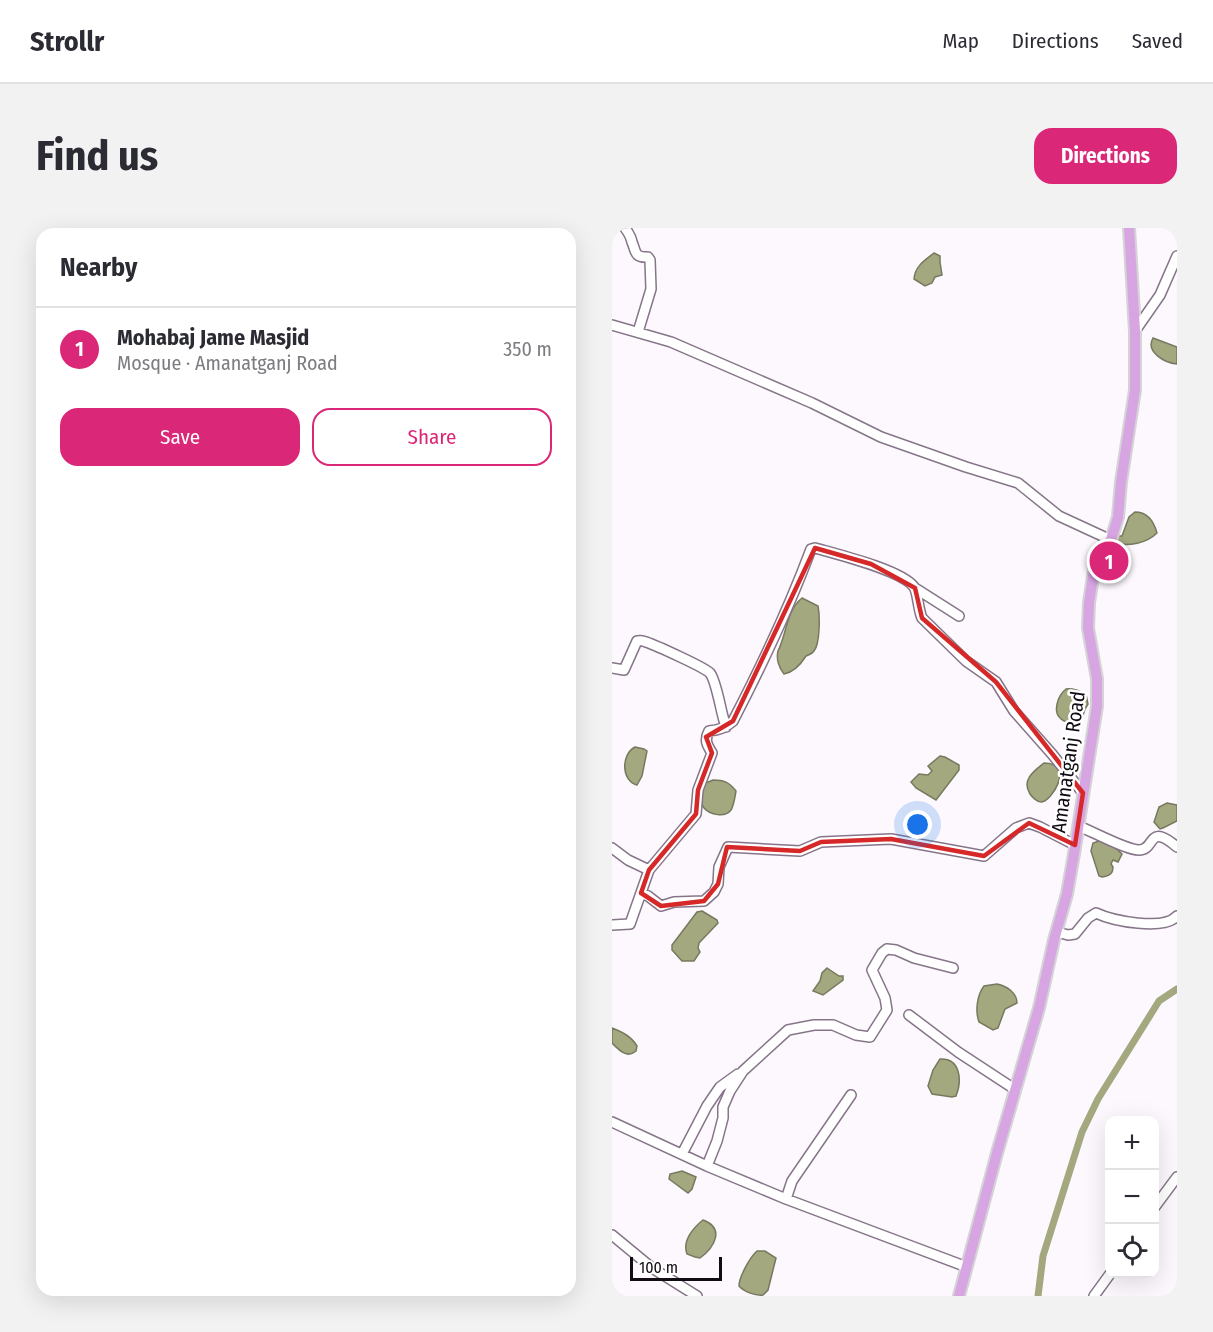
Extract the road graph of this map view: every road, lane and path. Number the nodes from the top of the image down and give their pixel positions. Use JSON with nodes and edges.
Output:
{"nodes":[{"id":1,"x":625,"y":228,"type":"edge"},
{"id":2,"x":1129,"y":228,"type":"edge"},
{"id":3,"x":1177,"y":256,"type":"edge"},
{"id":4,"x":612,"y":325,"type":"edge"},
{"id":5,"x":1136,"y":331,"type":"junction"},
{"id":6,"x":638,"y":332,"type":"junction"},
{"id":7,"x":1111,"y":540,"type":"junction"},
{"id":8,"x":915,"y":588,"type":"junction"},
{"id":9,"x":959,"y":616,"type":"dead end"},
{"id":10,"x":612,"y":668,"type":"edge"},
{"id":11,"x":726,"y":727,"type":"junction"},
{"id":12,"x":1083,"y":793,"type":"junction"},
{"id":13,"x":1078,"y":826,"type":"junction"},
{"id":14,"x":1075,"y":845,"type":"junction"},
{"id":15,"x":612,"y":848,"type":"edge"},
{"id":16,"x":1177,"y":848,"type":"edge"},
{"id":17,"x":649,"y":870,"type":"junction"},
{"id":18,"x":641,"y":893,"type":"junction"},
{"id":19,"x":1177,"y":916,"type":"edge"},
{"id":20,"x":612,"y":925,"type":"edge"},
{"id":21,"x":1057,"y":932,"type":"junction"},
{"id":22,"x":953,"y":968,"type":"dead end"},
{"id":23,"x":909,"y":1015,"type":"dead end"},
{"id":24,"x":743,"y":1071,"type":"junction"},
{"id":25,"x":1016,"y":1090,"type":"junction"},
{"id":26,"x":851,"y":1095,"type":"dead end"},
{"id":27,"x":612,"y":1122,"type":"edge"},
{"id":28,"x":682,"y":1154,"type":"junction"},
{"id":29,"x":707,"y":1166,"type":"junction"},
{"id":30,"x":1177,"y":1178,"type":"edge"},
{"id":31,"x":786,"y":1199,"type":"junction"},
{"id":32,"x":1159,"y":1203,"type":"edge"},
{"id":33,"x":612,"y":1235,"type":"edge"},
{"id":34,"x":967,"y":1267,"type":"junction"},
{"id":35,"x":1107,"y":1278,"type":"edge"},
{"id":36,"x":697,"y":1296,"type":"edge"},
{"id":37,"x":959,"y":1296,"type":"edge"},
{"id":38,"x":1094,"y":1296,"type":"edge"}],
"edges":[{"from":1,"to":6,"type":"street"},
{"from":2,"to":5,"type":"main road","name":"Amanatganj Road"},
{"from":3,"to":5,"type":"street"},
{"from":4,"to":6,"type":"street"},
{"from":5,"to":7,"type":"main road","name":"Amanatganj Road"},
{"from":6,"to":7,"type":"street"},
{"from":7,"to":12,"type":"main road","name":"Amanatganj Road"},
{"from":8,"to":9,"type":"street"},
{"from":8,"to":11,"type":"street"},
{"from":8,"to":12,"type":"street"},
{"from":10,"to":11,"type":"street"},
{"from":11,"to":17,"type":"street"},
{"from":12,"to":13,"type":"main road","name":"Amanatganj Road"},
{"from":13,"to":14,"type":"main road","name":"Amanatganj Road"},
{"from":13,"to":16,"type":"street"},
{"from":14,"to":18,"type":"street"},
{"from":14,"to":21,"type":"main road","name":"Amanatganj Road"},
{"from":15,"to":17,"type":"street"},
{"from":17,"to":18,"type":"street"},
{"from":18,"to":20,"type":"street"},
{"from":19,"to":21,"type":"street"},
{"from":21,"to":25,"type":"main road","name":"Amanatganj Road"},
{"from":22,"to":24,"type":"street"},
{"from":23,"to":25,"type":"street"},
{"from":24,"to":28,"type":"street"},
{"from":24,"to":29,"type":"street"},
{"from":25,"to":34,"type":"main road","name":"Amanatganj Road"},
{"from":26,"to":31,"type":"street"},
{"from":27,"to":28,"type":"street"},
{"from":28,"to":29,"type":"street"},
{"from":29,"to":31,"type":"street"},
{"from":30,"to":32,"type":"street"},
{"from":31,"to":34,"type":"street"},
{"from":33,"to":36,"type":"street"},
{"from":34,"to":37,"type":"main road","name":"Amanatganj Road"},
{"from":35,"to":38,"type":"street"}]}
